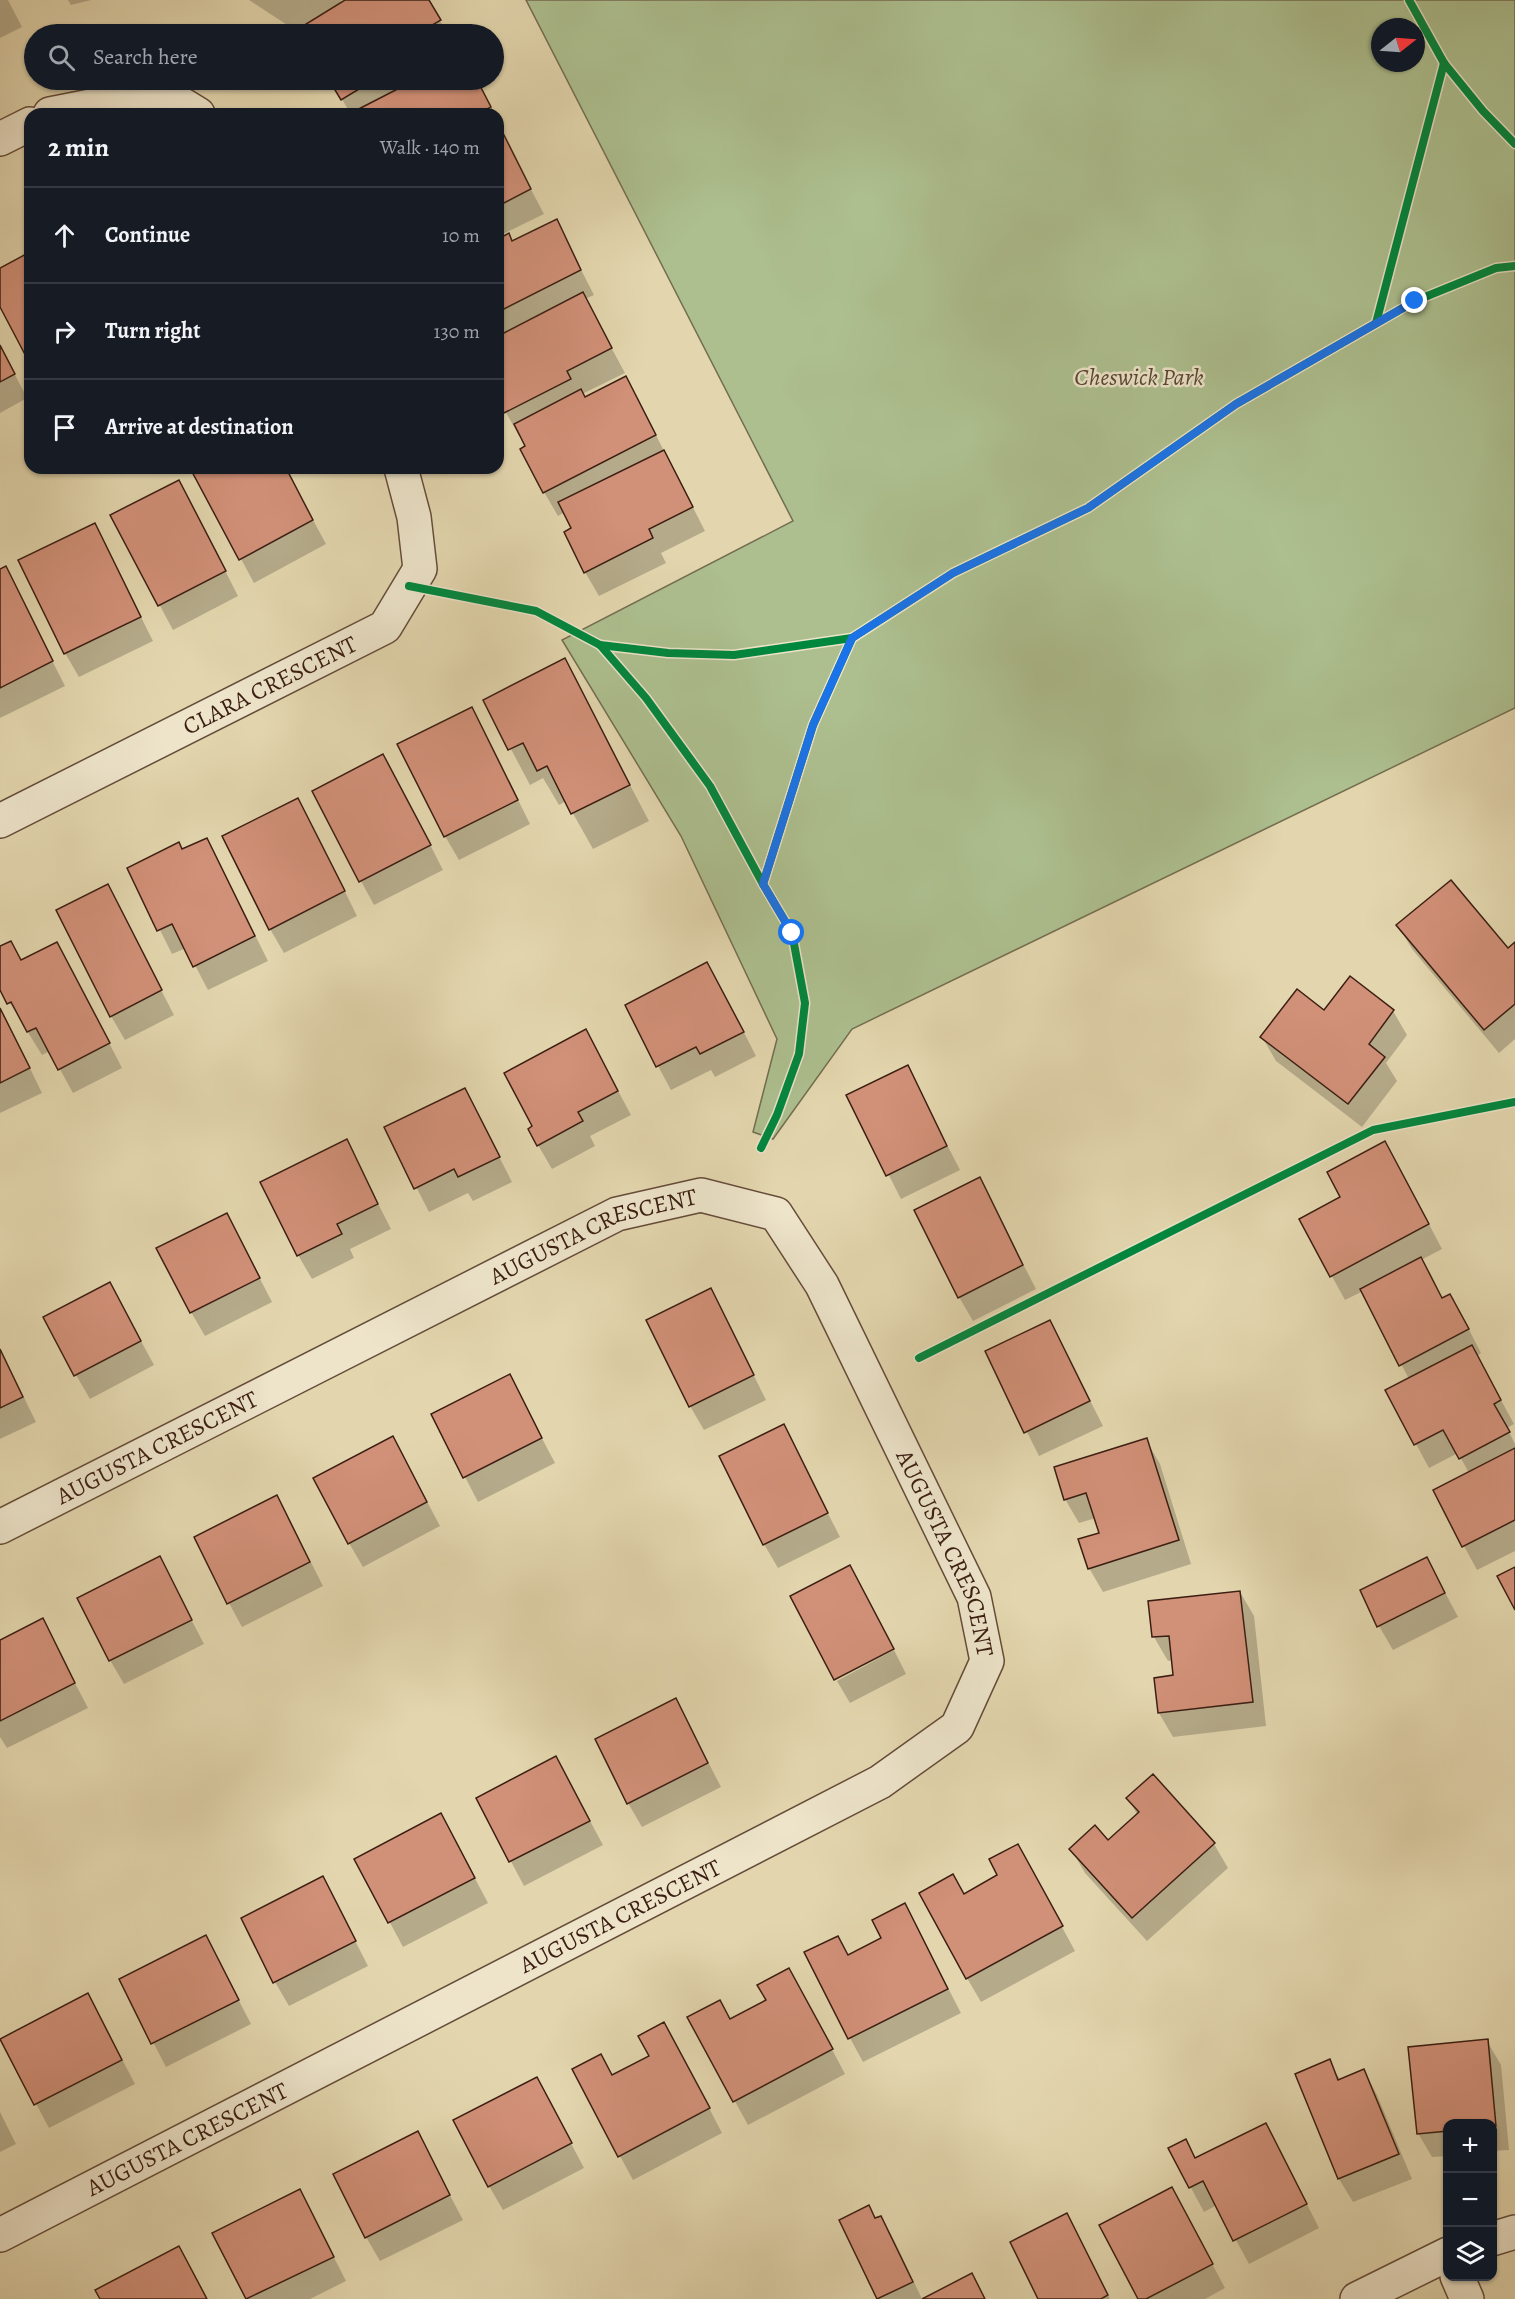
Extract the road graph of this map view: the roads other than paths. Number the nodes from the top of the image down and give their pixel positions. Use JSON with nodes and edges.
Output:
{"nodes":[{"id":1,"x":81,"y":108,"type":"edge"},
{"id":2,"x":188,"y":108,"type":"edge"},
{"id":3,"x":24,"y":127,"type":"edge"},
{"id":4,"x":0,"y":139,"type":"edge"},
{"id":5,"x":402,"y":474,"type":"edge"},
{"id":6,"x":0,"y":821,"type":"edge"},
{"id":7,"x":0,"y":1527,"type":"edge"},
{"id":8,"x":1515,"y":2232,"type":"edge"},
{"id":9,"x":0,"y":2235,"type":"edge"},
{"id":10,"x":1497,"y":2237,"type":"edge"},
{"id":11,"x":1443,"y":2257,"type":"edge"},
{"id":12,"x":1459,"y":2281,"type":"edge"},
{"id":13,"x":1357,"y":2299,"type":"edge"},
{"id":14,"x":1467,"y":2299,"type":"edge"}],
"edges":[{"from":1,"to":2,"type":"street"},
{"from":3,"to":4,"type":"street"},
{"from":5,"to":6,"type":"street","name":"CLARA CRESCENT"},
{"from":7,"to":9,"type":"street","name":"AUGUSTA CRESCENT"},
{"from":8,"to":10,"type":"street"},
{"from":11,"to":13,"type":"street"},
{"from":12,"to":14,"type":"street"}]}
